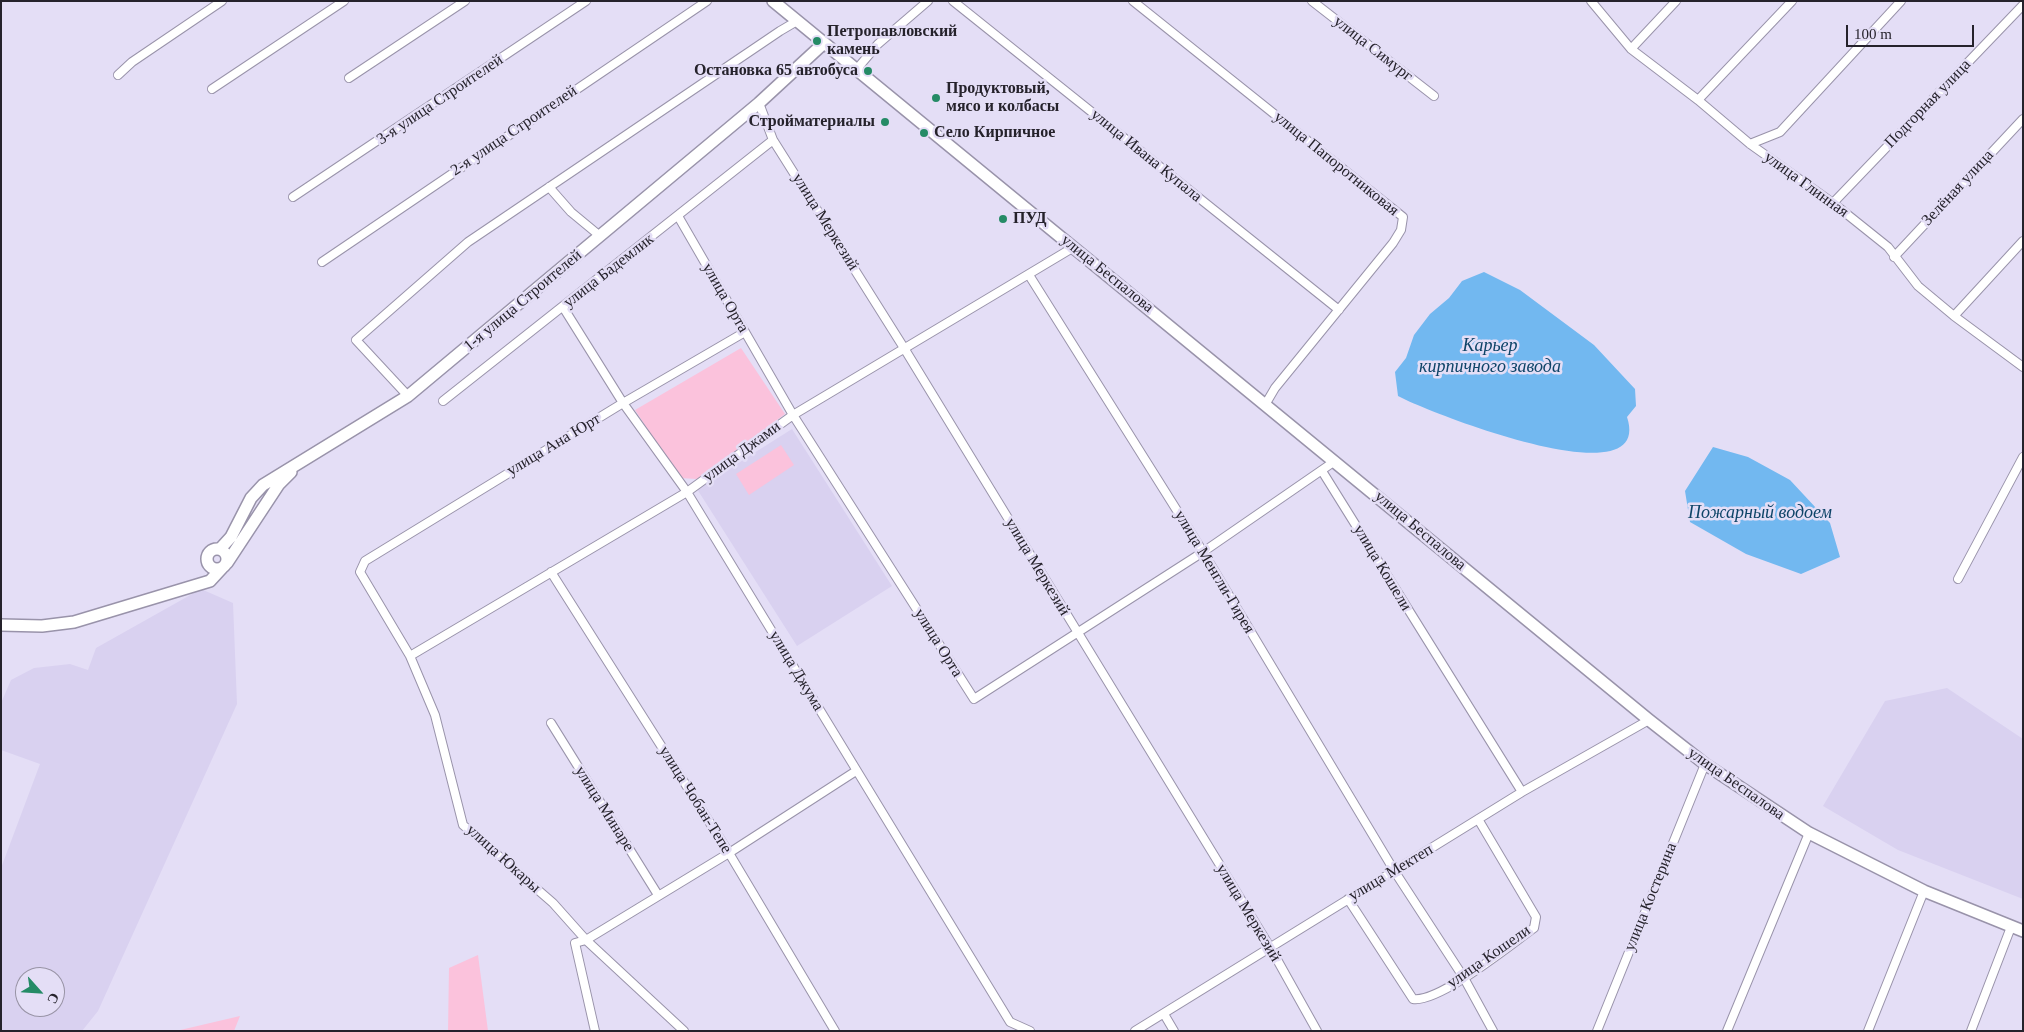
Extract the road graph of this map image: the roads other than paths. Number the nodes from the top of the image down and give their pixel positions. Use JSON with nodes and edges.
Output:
{"nodes":[{"id":1,"x":222,"y":1,"type":"edge"},
{"id":2,"x":344,"y":1,"type":"edge"},
{"id":3,"x":465,"y":1,"type":"edge"},
{"id":4,"x":586,"y":1,"type":"edge"},
{"id":5,"x":707,"y":1,"type":"edge"},
{"id":6,"x":773,"y":1,"type":"edge"},
{"id":7,"x":928,"y":1,"type":"edge"},
{"id":8,"x":953,"y":1,"type":"edge"},
{"id":9,"x":1133,"y":1,"type":"edge"},
{"id":10,"x":1312,"y":1,"type":"edge"},
{"id":11,"x":1591,"y":1,"type":"edge"},
{"id":12,"x":1676,"y":1,"type":"edge"},
{"id":13,"x":1792,"y":1,"type":"edge"},
{"id":14,"x":1901,"y":1,"type":"edge"},
{"id":15,"x":2023,"y":5,"type":"edge"},
{"id":16,"x":798,"y":21,"type":"junction"},
{"id":17,"x":824,"y":43,"type":"junction"},
{"id":18,"x":1631,"y":49,"type":"junction"},
{"id":19,"x":856,"y":70,"type":"junction"},
{"id":20,"x":118,"y":75,"type":"dead end"},
{"id":21,"x":349,"y":78,"type":"dead end"},
{"id":22,"x":212,"y":89,"type":"dead end"},
{"id":23,"x":1434,"y":96,"type":"dead end"},
{"id":24,"x":1698,"y":100,"type":"junction"},
{"id":25,"x":759,"y":103,"type":"junction"},
{"id":26,"x":2023,"y":119,"type":"edge"},
{"id":27,"x":773,"y":140,"type":"junction"},
{"id":28,"x":1750,"y":144,"type":"junction"},
{"id":29,"x":549,"y":187,"type":"junction"},
{"id":30,"x":293,"y":197,"type":"dead end"},
{"id":31,"x":1833,"y":203,"type":"junction"},
{"id":32,"x":678,"y":216,"type":"junction"},
{"id":33,"x":600,"y":236,"type":"junction"},
{"id":34,"x":2023,"y":241,"type":"edge"},
{"id":35,"x":1074,"y":247,"type":"junction"},
{"id":36,"x":1894,"y":257,"type":"junction"},
{"id":37,"x":322,"y":262,"type":"dead end"},
{"id":38,"x":1029,"y":275,"type":"junction"},
{"id":39,"x":563,"y":307,"type":"junction"},
{"id":40,"x":1339,"y":310,"type":"junction"},
{"id":41,"x":1954,"y":316,"type":"junction"},
{"id":42,"x":745,"y":332,"type":"junction"},
{"id":43,"x":904,"y":348,"type":"junction"},
{"id":44,"x":2023,"y":367,"type":"edge"},
{"id":45,"x":408,"y":396,"type":"junction"},
{"id":46,"x":443,"y":400,"type":"dead end"},
{"id":47,"x":623,"y":403,"type":"junction"},
{"id":48,"x":1265,"y":405,"type":"junction"},
{"id":49,"x":793,"y":415,"type":"junction"},
{"id":50,"x":312,"y":455,"type":"junction"},
{"id":51,"x":2023,"y":457,"type":"edge"},
{"id":52,"x":1335,"y":461,"type":"junction"},
{"id":53,"x":1322,"y":471,"type":"junction"},
{"id":54,"x":687,"y":492,"type":"junction"},
{"id":55,"x":220,"y":549,"type":"junction"},
{"id":56,"x":1202,"y":552,"type":"junction"},
{"id":57,"x":207,"y":560,"type":"junction"},
{"id":58,"x":365,"y":560,"type":"joint"},
{"id":59,"x":224,"y":566,"type":"junction"},
{"id":60,"x":551,"y":572,"type":"junction"},
{"id":61,"x":1958,"y":579,"type":"dead end"},
{"id":62,"x":210,"y":581,"type":"junction"},
{"id":63,"x":1,"y":625,"type":"edge"},
{"id":64,"x":1076,"y":632,"type":"junction"},
{"id":65,"x":410,"y":656,"type":"junction"},
{"id":66,"x":1649,"y":720,"type":"junction"},
{"id":67,"x":551,"y":724,"type":"dead end"},
{"id":68,"x":1705,"y":764,"type":"junction"},
{"id":69,"x":856,"y":771,"type":"junction"},
{"id":70,"x":1522,"y":792,"type":"junction"},
{"id":71,"x":1478,"y":819,"type":"junction"},
{"id":72,"x":1809,"y":833,"type":"junction"},
{"id":73,"x":728,"y":853,"type":"junction"},
{"id":74,"x":1395,"y":872,"type":"junction"},
{"id":75,"x":1924,"y":891,"type":"junction"},
{"id":76,"x":658,"y":895,"type":"junction"},
{"id":77,"x":1348,"y":899,"type":"junction"},
{"id":78,"x":2011,"y":927,"type":"junction"},
{"id":79,"x":2023,"y":931,"type":"edge"},
{"id":80,"x":586,"y":940,"type":"junction"},
{"id":81,"x":1270,"y":947,"type":"junction"},
{"id":82,"x":1464,"y":978,"type":"junction"},
{"id":83,"x":1164,"y":1014,"type":"junction"},
{"id":84,"x":595,"y":1031,"type":"edge"},
{"id":85,"x":684,"y":1031,"type":"edge"},
{"id":86,"x":835,"y":1031,"type":"edge"},
{"id":87,"x":1030,"y":1031,"type":"edge"},
{"id":88,"x":1135,"y":1031,"type":"edge"},
{"id":89,"x":1174,"y":1031,"type":"edge"},
{"id":90,"x":1317,"y":1031,"type":"edge"},
{"id":91,"x":1493,"y":1031,"type":"edge"},
{"id":92,"x":1597,"y":1031,"type":"edge"},
{"id":93,"x":1727,"y":1031,"type":"edge"},
{"id":94,"x":1868,"y":1031,"type":"edge"},
{"id":95,"x":1971,"y":1031,"type":"edge"}],
"edges":[{"from":1,"to":20,"type":"street"},
{"from":2,"to":22,"type":"street"},
{"from":3,"to":21,"type":"street"},
{"from":4,"to":30,"type":"street","name":"3-я улица Строителей"},
{"from":5,"to":37,"type":"street","name":"2-я улица Строителей"},
{"from":6,"to":16,"type":"main road","name":"улица Беспалова"},
{"from":7,"to":19,"type":"street"},
{"from":8,"to":40,"type":"street","name":"улица Ивана Купала"},
{"from":9,"to":40,"type":"street","name":"улица Папоротниковая"},
{"from":10,"to":23,"type":"street","name":"улица Симург"},
{"from":11,"to":18,"type":"street","name":"улица Глинная"},
{"from":12,"to":18,"type":"street"},
{"from":13,"to":24,"type":"street"},
{"from":14,"to":28,"type":"street"},
{"from":15,"to":31,"type":"street","name":"Подгорная улица"},
{"from":16,"to":17,"type":"main road","name":"улица Беспалова"},
{"from":16,"to":29,"type":"street"},
{"from":17,"to":19,"type":"main road","name":"улица Беспалова"},
{"from":17,"to":25,"type":"main road","name":"1-я улица Строителей"},
{"from":18,"to":24,"type":"street","name":"улица Глинная"},
{"from":19,"to":35,"type":"main road","name":"улица Беспалова"},
{"from":24,"to":28,"type":"street","name":"улица Глинная"},
{"from":25,"to":27,"type":"street","name":"улица Меркезий"},
{"from":25,"to":33,"type":"main road","name":"1-я улица Строителей"},
{"from":26,"to":36,"type":"street","name":"Зелёная улица"},
{"from":27,"to":32,"type":"street","name":"улица Бадемлик"},
{"from":27,"to":43,"type":"street","name":"улица Меркезий"},
{"from":28,"to":31,"type":"street","name":"улица Глинная"},
{"from":29,"to":33,"type":"street"},
{"from":29,"to":45,"type":"street"},
{"from":31,"to":36,"type":"street","name":"улица Глинная"},
{"from":32,"to":39,"type":"street","name":"улица Бадемлик"},
{"from":32,"to":42,"type":"street","name":"улица Орта"},
{"from":33,"to":45,"type":"main road","name":"1-я улица Строителей"},
{"from":34,"to":41,"type":"street"},
{"from":35,"to":38,"type":"street","name":"улица Джами"},
{"from":35,"to":48,"type":"main road","name":"улица Беспалова"},
{"from":36,"to":41,"type":"street","name":"улица Глинная"},
{"from":38,"to":43,"type":"street","name":"улица Джами"},
{"from":38,"to":56,"type":"street","name":"улица Менгли-Гирея"},
{"from":39,"to":46,"type":"street","name":"улица Бадемлик"},
{"from":39,"to":47,"type":"street","name":"улица Джума"},
{"from":40,"to":48,"type":"street","name":"улица Папоротниковая"},
{"from":41,"to":44,"type":"street","name":"улица Глинная"},
{"from":42,"to":47,"type":"street","name":"улица Ана Юрт"},
{"from":42,"to":49,"type":"street","name":"улица Орта"},
{"from":43,"to":49,"type":"street","name":"улица Джами"},
{"from":43,"to":64,"type":"street","name":"улица Меркезий"},
{"from":45,"to":50,"type":"main road","name":"1-я улица Строителей"},
{"from":47,"to":54,"type":"street","name":"улица Джума"},
{"from":47,"to":58,"type":"street","name":"улица Ана Юрт"},
{"from":48,"to":52,"type":"main road","name":"улица Беспалова"},
{"from":49,"to":54,"type":"street","name":"улица Джами"},
{"from":49,"to":64,"type":"street","name":"улица Орта"},
{"from":50,"to":55,"type":"main road","name":"1-я улица Строителей"},
{"from":50,"to":59,"type":"main road"},
{"from":51,"to":61,"type":"street"},
{"from":52,"to":53,"type":"street","name":"улица Орта"},
{"from":52,"to":66,"type":"main road","name":"улица Беспалова"},
{"from":53,"to":56,"type":"street","name":"улица Орта"},
{"from":53,"to":70,"type":"street","name":"улица Кошели"},
{"from":54,"to":60,"type":"street","name":"улица Джами"},
{"from":54,"to":69,"type":"street","name":"улица Джума"},
{"from":55,"to":57,"type":"main road"},
{"from":55,"to":59,"type":"main road"},
{"from":56,"to":64,"type":"street","name":"улица Орта"},
{"from":56,"to":74,"type":"street","name":"улица Менгли-Гирея"},
{"from":57,"to":59,"type":"main road"},
{"from":57,"to":62,"type":"main road"},
{"from":58,"to":65,"type":"street","name":"улица Юкары"},
{"from":59,"to":62,"type":"main road"},
{"from":60,"to":65,"type":"street","name":"улица Джами"},
{"from":60,"to":73,"type":"street","name":"улица Чобан-Тепе"},
{"from":62,"to":63,"type":"main road"},
{"from":64,"to":81,"type":"street","name":"улица Меркезий"},
{"from":65,"to":80,"type":"street","name":"улица Юкары"},
{"from":66,"to":68,"type":"main road","name":"улица Беспалова"},
{"from":66,"to":70,"type":"street","name":"улица Мектеп"},
{"from":67,"to":76,"type":"street","name":"улица Минаре"},
{"from":68,"to":72,"type":"main road","name":"улица Беспалова"},
{"from":68,"to":92,"type":"street","name":"улица Костерина"},
{"from":69,"to":73,"type":"street"},
{"from":69,"to":87,"type":"street","name":"улица Джума"},
{"from":70,"to":71,"type":"street","name":"улица Мектеп"},
{"from":71,"to":74,"type":"street","name":"улица Мектеп"},
{"from":71,"to":82,"type":"street","name":"улица Кошели"},
{"from":72,"to":75,"type":"main road","name":"улица Беспалова"},
{"from":72,"to":93,"type":"street"},
{"from":73,"to":76,"type":"street"},
{"from":73,"to":86,"type":"street","name":"улица Чобан-Тепе"},
{"from":74,"to":77,"type":"street","name":"улица Мектеп"},
{"from":74,"to":82,"type":"street","name":"улица Менгли-Гирея"},
{"from":75,"to":78,"type":"main road","name":"улица Беспалова"},
{"from":75,"to":94,"type":"street"},
{"from":76,"to":80,"type":"street"},
{"from":77,"to":81,"type":"street","name":"улица Мектеп"},
{"from":77,"to":82,"type":"street","name":"улица Кошели"},
{"from":78,"to":79,"type":"main road","name":"улица Беспалова"},
{"from":78,"to":95,"type":"street"},
{"from":80,"to":84,"type":"street"},
{"from":80,"to":85,"type":"street","name":"улица Юкары"},
{"from":81,"to":83,"type":"street","name":"улица Мектеп"},
{"from":81,"to":90,"type":"street","name":"улица Меркезий"},
{"from":82,"to":91,"type":"street","name":"улица Менгли-Гирея"},
{"from":83,"to":88,"type":"street","name":"улица Мектеп"},
{"from":83,"to":89,"type":"street"}]}
